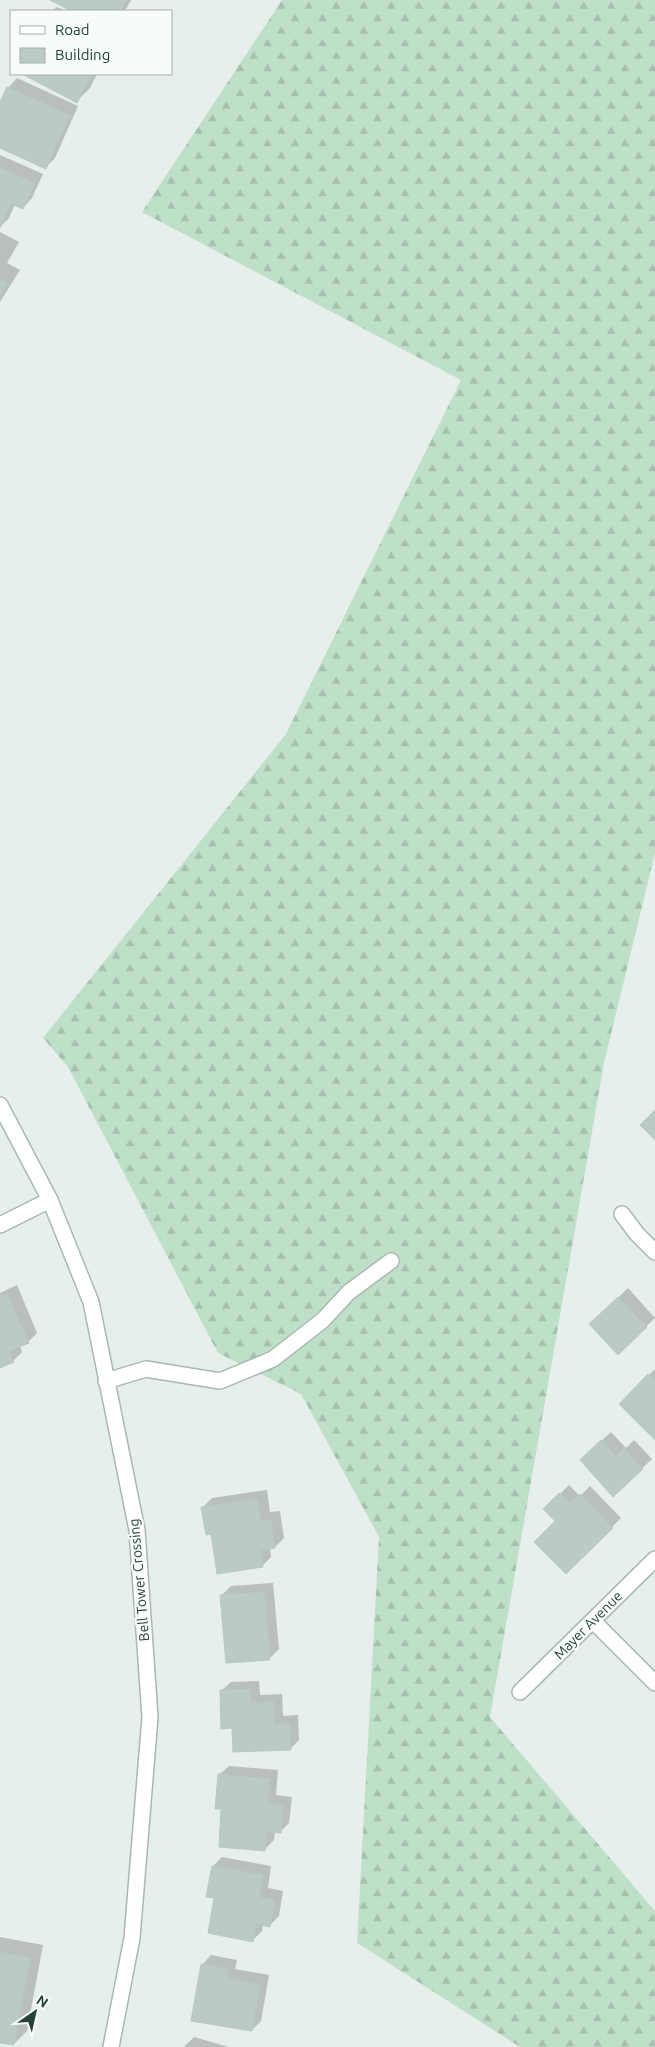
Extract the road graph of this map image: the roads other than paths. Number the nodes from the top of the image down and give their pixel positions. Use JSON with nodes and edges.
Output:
{"nodes":[{"id":1,"x":0,"y":1104,"type":"edge"},
{"id":2,"x":50,"y":1200,"type":"junction"},
{"id":3,"x":622,"y":1214,"type":"dead end"},
{"id":4,"x":0,"y":1225,"type":"edge"},
{"id":5,"x":655,"y":1252,"type":"edge"},
{"id":6,"x":391,"y":1261,"type":"dead end"},
{"id":7,"x":106,"y":1381,"type":"junction"},
{"id":8,"x":655,"y":1559,"type":"edge"},
{"id":9,"x":593,"y":1621,"type":"junction"},
{"id":10,"x":655,"y":1683,"type":"edge"},
{"id":11,"x":520,"y":1692,"type":"dead end"},
{"id":12,"x":110,"y":2047,"type":"edge"}],
"edges":[{"from":1,"to":2,"type":"street","name":"Bell Tower Crossing"},
{"from":2,"to":4,"type":"street"},
{"from":2,"to":7,"type":"street","name":"Bell Tower Crossing"},
{"from":3,"to":5,"type":"street"},
{"from":6,"to":7,"type":"street"},
{"from":7,"to":12,"type":"street","name":"Bell Tower Crossing"},
{"from":8,"to":9,"type":"street","name":"Mayer Avenue"},
{"from":9,"to":10,"type":"street"},
{"from":9,"to":11,"type":"street","name":"Mayer Avenue"}]}
